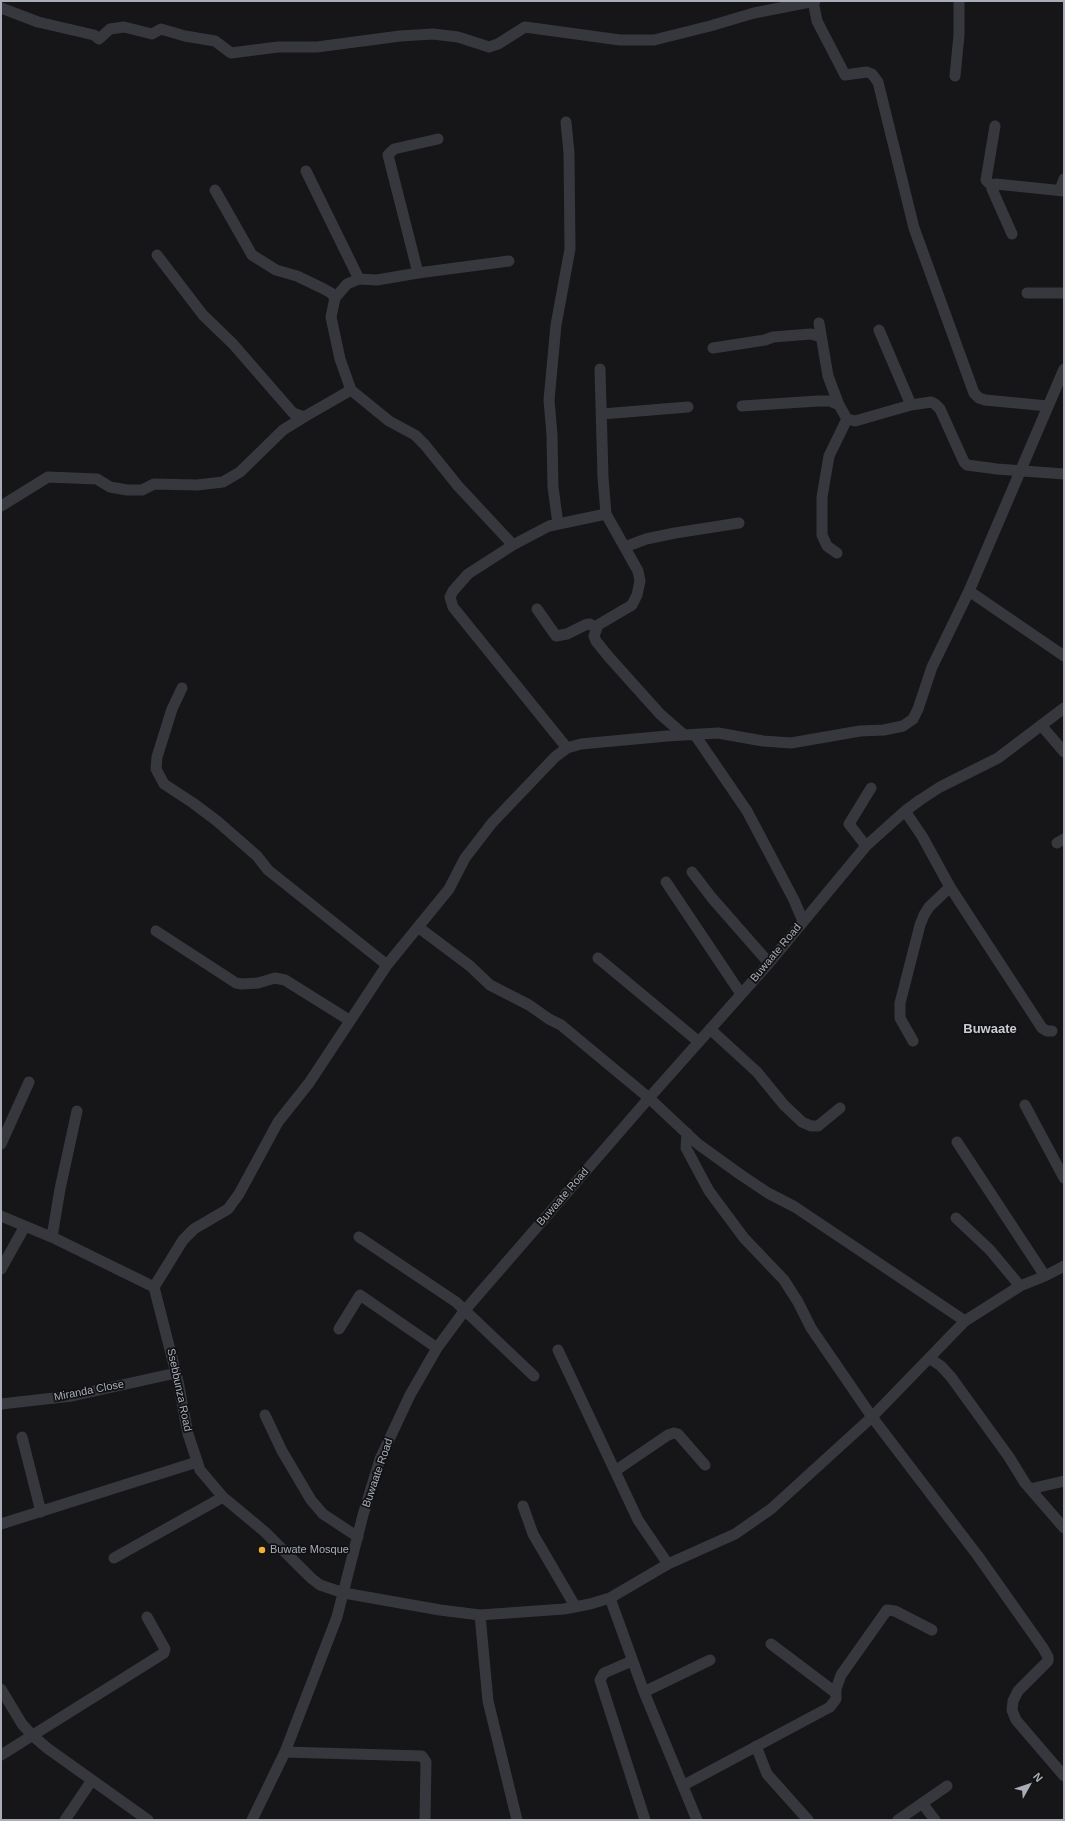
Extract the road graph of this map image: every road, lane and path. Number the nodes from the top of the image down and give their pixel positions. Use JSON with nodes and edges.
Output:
{"nodes":[{"id":1,"x":814,"y":1,"type":"edge"},
{"id":2,"x":959,"y":1,"type":"edge"},
{"id":3,"x":786,"y":4,"type":"edge"},
{"id":4,"x":1,"y":8,"type":"edge"},
{"id":5,"x":955,"y":76,"type":"dead end"},
{"id":6,"x":566,"y":122,"type":"dead end"},
{"id":7,"x":995,"y":126,"type":"dead end"},
{"id":8,"x":438,"y":139,"type":"dead end"},
{"id":9,"x":306,"y":172,"type":"dead end"},
{"id":10,"x":1064,"y":179,"type":"edge"},
{"id":11,"x":992,"y":186,"type":"junction"},
{"id":12,"x":214,"y":190,"type":"dead end"},
{"id":13,"x":1062,"y":191,"type":"edge"},
{"id":14,"x":1012,"y":234,"type":"dead end"},
{"id":15,"x":157,"y":255,"type":"dead end"},
{"id":16,"x":509,"y":261,"type":"dead end"},
{"id":17,"x":418,"y":273,"type":"junction"},
{"id":18,"x":359,"y":279,"type":"junction"},
{"id":19,"x":1027,"y":293,"type":"dead end"},
{"id":20,"x":1064,"y":293,"type":"edge"},
{"id":21,"x":335,"y":298,"type":"junction"},
{"id":22,"x":819,"y":323,"type":"dead end"},
{"id":23,"x":879,"y":330,"type":"dead end"},
{"id":24,"x":821,"y":337,"type":"junction"},
{"id":25,"x":713,"y":348,"type":"dead end"},
{"id":26,"x":600,"y":369,"type":"dead end"},
{"id":27,"x":1064,"y":369,"type":"edge"},
{"id":28,"x":351,"y":390,"type":"junction"},
{"id":29,"x":1060,"y":390,"type":"edge"},
{"id":30,"x":839,"y":405,"type":"junction"},
{"id":31,"x":911,"y":405,"type":"junction"},
{"id":32,"x":742,"y":406,"type":"dead end"},
{"id":33,"x":1048,"y":406,"type":"junction"},
{"id":34,"x":688,"y":407,"type":"dead end"},
{"id":35,"x":602,"y":414,"type":"junction"},
{"id":36,"x":304,"y":417,"type":"junction"},
{"id":37,"x":847,"y":419,"type":"junction"},
{"id":38,"x":1020,"y":472,"type":"junction"},
{"id":39,"x":1064,"y":474,"type":"edge"},
{"id":40,"x":1,"y":506,"type":"edge"},
{"id":41,"x":606,"y":514,"type":"junction"},
{"id":42,"x":739,"y":523,"type":"dead end"},
{"id":43,"x":558,"y":524,"type":"junction"},
{"id":44,"x":513,"y":545,"type":"junction"},
{"id":45,"x":625,"y":547,"type":"junction"},
{"id":46,"x":837,"y":553,"type":"dead end"},
{"id":47,"x":969,"y":591,"type":"junction"},
{"id":48,"x":537,"y":609,"type":"dead end"},
{"id":49,"x":596,"y":628,"type":"junction"},
{"id":50,"x":1064,"y":656,"type":"edge"},
{"id":51,"x":182,"y":688,"type":"dead end"},
{"id":52,"x":1064,"y":708,"type":"edge"},
{"id":53,"x":1041,"y":725,"type":"junction"},
{"id":54,"x":684,"y":735,"type":"junction"},
{"id":55,"x":695,"y":735,"type":"junction"},
{"id":56,"x":567,"y":748,"type":"junction"},
{"id":57,"x":1064,"y":752,"type":"edge"},
{"id":58,"x":871,"y":788,"type":"dead end"},
{"id":59,"x":905,"y":810,"type":"junction"},
{"id":60,"x":866,"y":846,"type":"junction"},
{"id":61,"x":692,"y":872,"type":"dead end"},
{"id":62,"x":666,"y":882,"type":"dead end"},
{"id":63,"x":950,"y":888,"type":"junction"},
{"id":64,"x":803,"y":921,"type":"junction"},
{"id":65,"x":418,"y":927,"type":"junction"},
{"id":66,"x":156,"y":930,"type":"dead end"},
{"id":67,"x":598,"y":958,"type":"dead end"},
{"id":68,"x":769,"y":963,"type":"junction"},
{"id":69,"x":387,"y":965,"type":"junction"},
{"id":70,"x":741,"y":994,"type":"junction"},
{"id":71,"x":349,"y":1020,"type":"junction"},
{"id":72,"x":710,"y":1029,"type":"junction"},
{"id":73,"x":1052,"y":1031,"type":"dead end"},
{"id":74,"x":913,"y":1041,"type":"dead end"},
{"id":75,"x":700,"y":1042,"type":"junction"},
{"id":76,"x":29,"y":1082,"type":"dead end"},
{"id":77,"x":649,"y":1098,"type":"junction"},
{"id":78,"x":1025,"y":1105,"type":"dead end"},
{"id":79,"x":840,"y":1108,"type":"dead end"},
{"id":80,"x":77,"y":1112,"type":"dead end"},
{"id":81,"x":687,"y":1134,"type":"junction"},
{"id":82,"x":958,"y":1142,"type":"dead end"},
{"id":83,"x":1,"y":1144,"type":"edge"},
{"id":84,"x":1064,"y":1178,"type":"edge"},
{"id":85,"x":1,"y":1216,"type":"edge"},
{"id":86,"x":956,"y":1218,"type":"dead end"},
{"id":87,"x":25,"y":1226,"type":"junction"},
{"id":88,"x":359,"y":1237,"type":"dead end"},
{"id":89,"x":52,"y":1238,"type":"junction"},
{"id":90,"x":1064,"y":1266,"type":"edge"},
{"id":91,"x":1,"y":1269,"type":"edge"},
{"id":92,"x":1045,"y":1276,"type":"junction"},
{"id":93,"x":154,"y":1286,"type":"junction"},
{"id":94,"x":1020,"y":1286,"type":"junction"},
{"id":95,"x":465,"y":1310,"type":"junction"},
{"id":96,"x":965,"y":1321,"type":"junction"},
{"id":97,"x":339,"y":1330,"type":"dead end"},
{"id":98,"x":437,"y":1348,"type":"junction"},
{"id":99,"x":558,"y":1350,"type":"dead end"},
{"id":100,"x":929,"y":1358,"type":"junction"},
{"id":101,"x":176,"y":1373,"type":"junction"},
{"id":102,"x":534,"y":1376,"type":"dead end"},
{"id":103,"x":1,"y":1404,"type":"edge"},
{"id":104,"x":265,"y":1415,"type":"dead end"},
{"id":105,"x":872,"y":1417,"type":"junction"},
{"id":106,"x":22,"y":1438,"type":"dead end"},
{"id":107,"x":197,"y":1462,"type":"junction"},
{"id":108,"x":705,"y":1466,"type":"dead end"},
{"id":109,"x":615,"y":1472,"type":"junction"},
{"id":110,"x":1064,"y":1481,"type":"edge"},
{"id":111,"x":1030,"y":1489,"type":"junction"},
{"id":112,"x":224,"y":1497,"type":"junction"},
{"id":113,"x":523,"y":1506,"type":"dead end"},
{"id":114,"x":41,"y":1512,"type":"junction"},
{"id":115,"x":1,"y":1524,"type":"edge"},
{"id":116,"x":1064,"y":1528,"type":"edge"},
{"id":117,"x":358,"y":1537,"type":"junction"},
{"id":118,"x":114,"y":1558,"type":"dead end"},
{"id":119,"x":668,"y":1564,"type":"junction"},
{"id":120,"x":344,"y":1593,"type":"junction"},
{"id":121,"x":610,"y":1598,"type":"junction"},
{"id":122,"x":575,"y":1606,"type":"junction"},
{"id":123,"x":480,"y":1615,"type":"junction"},
{"id":124,"x":147,"y":1617,"type":"dead end"},
{"id":125,"x":932,"y":1630,"type":"dead end"},
{"id":126,"x":771,"y":1644,"type":"dead end"},
{"id":127,"x":710,"y":1660,"type":"dead end"},
{"id":128,"x":632,"y":1661,"type":"junction"},
{"id":129,"x":1,"y":1689,"type":"edge"},
{"id":130,"x":644,"y":1692,"type":"junction"},
{"id":131,"x":836,"y":1694,"type":"junction"},
{"id":132,"x":32,"y":1735,"type":"junction"},
{"id":133,"x":756,"y":1746,"type":"junction"},
{"id":134,"x":285,"y":1752,"type":"junction"},
{"id":135,"x":1,"y":1755,"type":"edge"},
{"id":136,"x":1064,"y":1776,"type":"edge"},
{"id":137,"x":92,"y":1780,"type":"junction"},
{"id":138,"x":684,"y":1785,"type":"junction"},
{"id":139,"x":947,"y":1786,"type":"dead end"},
{"id":140,"x":922,"y":1803,"type":"junction"},
{"id":141,"x":65,"y":1820,"type":"edge"},
{"id":142,"x":148,"y":1820,"type":"edge"},
{"id":143,"x":252,"y":1820,"type":"edge"},
{"id":144,"x":425,"y":1820,"type":"edge"},
{"id":145,"x":517,"y":1820,"type":"edge"},
{"id":146,"x":645,"y":1820,"type":"edge"},
{"id":147,"x":697,"y":1820,"type":"edge"},
{"id":148,"x":808,"y":1820,"type":"edge"},
{"id":149,"x":898,"y":1820,"type":"edge"},
{"id":150,"x":935,"y":1820,"type":"edge"}],
"edges":[{"from":1,"to":3,"type":"street"},
{"from":1,"to":33,"type":"street"},
{"from":2,"to":5,"type":"street"},
{"from":3,"to":4,"type":"street"},
{"from":6,"to":43,"type":"street"},
{"from":7,"to":11,"type":"street"},
{"from":8,"to":17,"type":"street"},
{"from":9,"to":18,"type":"street"},
{"from":10,"to":13,"type":"street"},
{"from":11,"to":13,"type":"street"},
{"from":11,"to":14,"type":"street"},
{"from":12,"to":21,"type":"street"},
{"from":15,"to":36,"type":"street"},
{"from":16,"to":17,"type":"street"},
{"from":17,"to":18,"type":"street"},
{"from":18,"to":21,"type":"street"},
{"from":19,"to":20,"type":"street"},
{"from":21,"to":28,"type":"street"},
{"from":22,"to":24,"type":"street"},
{"from":23,"to":31,"type":"street"},
{"from":24,"to":25,"type":"street"},
{"from":24,"to":30,"type":"street"},
{"from":26,"to":35,"type":"street"},
{"from":27,"to":29,"type":"street"},
{"from":28,"to":36,"type":"street"},
{"from":28,"to":44,"type":"street"},
{"from":29,"to":33,"type":"street"},
{"from":30,"to":32,"type":"street"},
{"from":30,"to":37,"type":"street"},
{"from":31,"to":37,"type":"street"},
{"from":31,"to":38,"type":"street"},
{"from":33,"to":38,"type":"street"},
{"from":34,"to":35,"type":"street"},
{"from":35,"to":41,"type":"street"},
{"from":36,"to":40,"type":"street"},
{"from":37,"to":46,"type":"street"},
{"from":38,"to":39,"type":"street"},
{"from":38,"to":47,"type":"street"},
{"from":41,"to":43,"type":"street"},
{"from":41,"to":45,"type":"street"},
{"from":42,"to":45,"type":"street"},
{"from":43,"to":44,"type":"street"},
{"from":44,"to":56,"type":"street"},
{"from":45,"to":49,"type":"street"},
{"from":47,"to":50,"type":"street"},
{"from":47,"to":55,"type":"street"},
{"from":48,"to":49,"type":"street"},
{"from":49,"to":54,"type":"street"},
{"from":51,"to":69,"type":"street"},
{"from":52,"to":53,"type":"street","name":"Buwaate Road"},
{"from":53,"to":57,"type":"street"},
{"from":53,"to":59,"type":"street","name":"Buwaate Road"},
{"from":54,"to":55,"type":"street"},
{"from":54,"to":56,"type":"street"},
{"from":55,"to":64,"type":"street"},
{"from":56,"to":65,"type":"street"},
{"from":58,"to":60,"type":"street"},
{"from":59,"to":60,"type":"street","name":"Buwaate Road"},
{"from":59,"to":63,"type":"street"},
{"from":60,"to":64,"type":"street","name":"Buwaate Road"},
{"from":61,"to":68,"type":"street"},
{"from":62,"to":70,"type":"street"},
{"from":63,"to":73,"type":"street"},
{"from":63,"to":74,"type":"street"},
{"from":64,"to":68,"type":"street","name":"Buwaate Road"},
{"from":65,"to":69,"type":"street"},
{"from":65,"to":77,"type":"street"},
{"from":66,"to":71,"type":"street"},
{"from":67,"to":75,"type":"street"},
{"from":68,"to":70,"type":"street","name":"Buwaate Road"},
{"from":69,"to":71,"type":"street"},
{"from":70,"to":72,"type":"street","name":"Buwaate Road"},
{"from":71,"to":93,"type":"street"},
{"from":72,"to":75,"type":"street","name":"Buwaate Road"},
{"from":72,"to":79,"type":"street"},
{"from":75,"to":77,"type":"street","name":"Buwaate Road"},
{"from":76,"to":83,"type":"street"},
{"from":77,"to":81,"type":"street"},
{"from":77,"to":95,"type":"street","name":"Buwaate Road"},
{"from":78,"to":84,"type":"street"},
{"from":80,"to":89,"type":"street"},
{"from":81,"to":96,"type":"street"},
{"from":81,"to":105,"type":"street"},
{"from":82,"to":92,"type":"street"},
{"from":85,"to":87,"type":"street"},
{"from":86,"to":94,"type":"street"},
{"from":87,"to":89,"type":"street"},
{"from":87,"to":91,"type":"street"},
{"from":88,"to":95,"type":"street"},
{"from":89,"to":93,"type":"street"},
{"from":90,"to":92,"type":"street","name":"Ssebbunza Road"},
{"from":92,"to":94,"type":"street","name":"Ssebbunza Road"},
{"from":93,"to":101,"type":"street","name":"Ssebbunza Road"},
{"from":94,"to":96,"type":"street","name":"Ssebbunza Road"},
{"from":95,"to":98,"type":"street","name":"Buwaate Road"},
{"from":95,"to":102,"type":"street"},
{"from":96,"to":100,"type":"street","name":"Ssebbunza Road"},
{"from":97,"to":98,"type":"street"},
{"from":98,"to":117,"type":"street","name":"Buwaate Road"},
{"from":99,"to":109,"type":"street"},
{"from":100,"to":105,"type":"street","name":"Ssebbunza Road"},
{"from":100,"to":111,"type":"street"},
{"from":101,"to":103,"type":"street","name":"Miranda Close"},
{"from":101,"to":107,"type":"street","name":"Ssebbunza Road"},
{"from":104,"to":117,"type":"street"},
{"from":105,"to":119,"type":"street","name":"Ssebbunza Road"},
{"from":105,"to":136,"type":"street"},
{"from":106,"to":114,"type":"street"},
{"from":107,"to":112,"type":"street","name":"Ssebbunza Road"},
{"from":107,"to":114,"type":"street"},
{"from":108,"to":109,"type":"street"},
{"from":109,"to":119,"type":"street"},
{"from":110,"to":111,"type":"street"},
{"from":111,"to":116,"type":"street"},
{"from":112,"to":118,"type":"street"},
{"from":112,"to":120,"type":"street","name":"Ssebbunza Road"},
{"from":113,"to":122,"type":"street"},
{"from":114,"to":115,"type":"street"},
{"from":117,"to":120,"type":"street","name":"Buwaate Road"},
{"from":119,"to":121,"type":"street","name":"Ssebbunza Road"},
{"from":120,"to":123,"type":"street","name":"Ssebbunza Road"},
{"from":120,"to":134,"type":"street","name":"Buwaate Road"},
{"from":121,"to":122,"type":"street","name":"Ssebbunza Road"},
{"from":121,"to":128,"type":"street"},
{"from":122,"to":123,"type":"street","name":"Ssebbunza Road"},
{"from":123,"to":145,"type":"street"},
{"from":124,"to":132,"type":"street"},
{"from":125,"to":131,"type":"street"},
{"from":126,"to":131,"type":"street"},
{"from":127,"to":130,"type":"street"},
{"from":128,"to":130,"type":"street"},
{"from":128,"to":146,"type":"street"},
{"from":129,"to":132,"type":"street"},
{"from":130,"to":138,"type":"street"},
{"from":131,"to":133,"type":"street"},
{"from":132,"to":135,"type":"street"},
{"from":132,"to":137,"type":"street"},
{"from":133,"to":138,"type":"street"},
{"from":133,"to":148,"type":"street"},
{"from":134,"to":143,"type":"street","name":"Buwaate Road"},
{"from":134,"to":144,"type":"street"},
{"from":137,"to":141,"type":"street"},
{"from":137,"to":142,"type":"street"},
{"from":138,"to":147,"type":"street"},
{"from":139,"to":140,"type":"street"},
{"from":140,"to":149,"type":"street"},
{"from":140,"to":150,"type":"street"}]}
